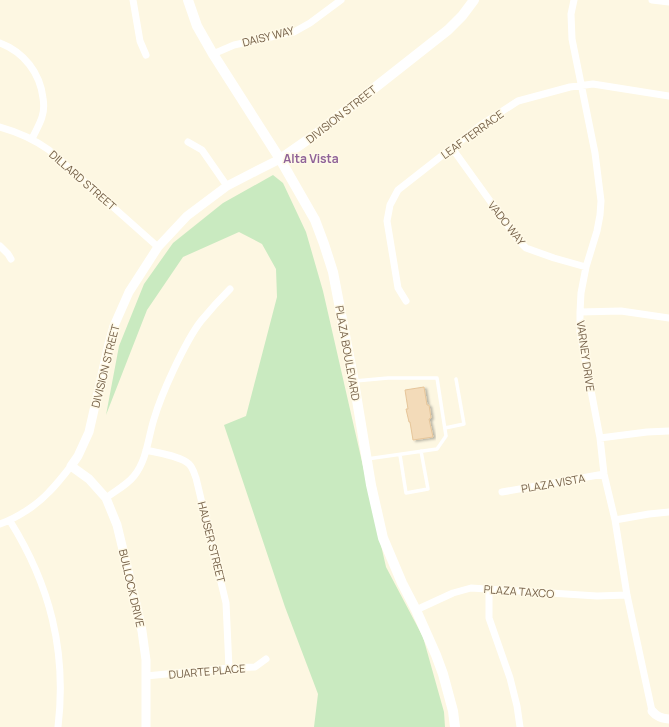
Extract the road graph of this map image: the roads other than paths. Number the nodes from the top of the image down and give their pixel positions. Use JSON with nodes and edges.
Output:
{"nodes":[{"id":1,"x":134,"y":0,"type":"edge"},
{"id":2,"x":188,"y":0,"type":"edge"},
{"id":3,"x":341,"y":0,"type":"edge"},
{"id":4,"x":474,"y":0,"type":"edge"},
{"id":5,"x":574,"y":0,"type":"edge"},
{"id":6,"x":652,"y":0,"type":"edge"},
{"id":7,"x":669,"y":2,"type":"edge"},
{"id":8,"x":0,"y":43,"type":"edge"},
{"id":9,"x":213,"y":54,"type":"junction"},
{"id":10,"x":146,"y":55,"type":"dead end"},
{"id":11,"x":581,"y":85,"type":"junction"},
{"id":12,"x":669,"y":96,"type":"edge"},
{"id":13,"x":0,"y":127,"type":"edge"},
{"id":14,"x":32,"y":139,"type":"junction"},
{"id":15,"x":188,"y":142,"type":"dead end"},
{"id":16,"x":452,"y":148,"type":"junction"},
{"id":17,"x":280,"y":159,"type":"junction"},
{"id":18,"x":227,"y":186,"type":"junction"},
{"id":19,"x":0,"y":246,"type":"edge"},
{"id":20,"x":158,"y":247,"type":"junction"},
{"id":21,"x":10,"y":258,"type":"dead end"},
{"id":22,"x":586,"y":267,"type":"junction"},
{"id":23,"x":230,"y":289,"type":"dead end"},
{"id":24,"x":406,"y":301,"type":"dead end"},
{"id":25,"x":580,"y":312,"type":"junction"},
{"id":26,"x":669,"y":318,"type":"edge"},
{"id":27,"x":456,"y":379,"type":"dead end"},
{"id":28,"x":354,"y":382,"type":"junction"},
{"id":29,"x":445,"y":428,"type":"junction"},
{"id":30,"x":669,"y":431,"type":"edge"},
{"id":31,"x":600,"y":438,"type":"junction"},
{"id":32,"x":146,"y":450,"type":"junction"},
{"id":33,"x":421,"y":451,"type":"junction"},
{"id":34,"x":400,"y":455,"type":"junction"},
{"id":35,"x":367,"y":459,"type":"junction"},
{"id":36,"x":71,"y":466,"type":"junction"},
{"id":37,"x":604,"y":474,"type":"junction"},
{"id":38,"x":502,"y":492,"type":"dead end"},
{"id":39,"x":106,"y":498,"type":"junction"},
{"id":40,"x":669,"y":512,"type":"edge"},
{"id":41,"x":614,"y":520,"type":"junction"},
{"id":42,"x":10,"y":521,"type":"junction"},
{"id":43,"x":0,"y":524,"type":"edge"},
{"id":44,"x":489,"y":589,"type":"junction"},
{"id":45,"x":627,"y":595,"type":"junction"},
{"id":46,"x":416,"y":610,"type":"junction"},
{"id":47,"x":266,"y":659,"type":"dead end"},
{"id":48,"x":229,"y":668,"type":"junction"},
{"id":49,"x":146,"y":676,"type":"junction"},
{"id":50,"x":652,"y":711,"type":"joint"},
{"id":51,"x":669,"y":719,"type":"edge"},
{"id":52,"x":58,"y":727,"type":"edge"},
{"id":53,"x":146,"y":727,"type":"edge"},
{"id":54,"x":454,"y":727,"type":"edge"},
{"id":55,"x":520,"y":727,"type":"edge"}],
"edges":[{"from":1,"to":10,"type":"street"},
{"from":2,"to":9,"type":"main road","name":"PLAZA BOULEVARD"},
{"from":3,"to":9,"type":"street","name":"DAISY WAY"},
{"from":4,"to":17,"type":"main road","name":"DIVISION STREET"},
{"from":5,"to":11,"type":"street","name":"VARNEY DRIVE"},
{"from":6,"to":7,"type":"street"},
{"from":8,"to":14,"type":"street"},
{"from":9,"to":17,"type":"main road","name":"PLAZA BOULEVARD"},
{"from":11,"to":12,"type":"street","name":"LEAF TERRACE"},
{"from":11,"to":16,"type":"street","name":"LEAF TERRACE"},
{"from":11,"to":22,"type":"street","name":"VARNEY DRIVE"},
{"from":13,"to":14,"type":"street","name":"DILLARD STREET"},
{"from":14,"to":20,"type":"street","name":"DILLARD STREET"},
{"from":15,"to":18,"type":"street"},
{"from":16,"to":22,"type":"street","name":"VADO WAY"},
{"from":16,"to":24,"type":"street","name":"LEAF TERRACE"},
{"from":17,"to":18,"type":"street","name":"DIVISION STREET"},
{"from":17,"to":28,"type":"main road","name":"PLAZA BOULEVARD"},
{"from":18,"to":20,"type":"street","name":"DIVISION STREET"},
{"from":19,"to":21,"type":"street"},
{"from":20,"to":36,"type":"street","name":"DIVISION STREET"},
{"from":22,"to":25,"type":"street","name":"VARNEY DRIVE"},
{"from":23,"to":32,"type":"street"},
{"from":25,"to":26,"type":"street"},
{"from":25,"to":31,"type":"street","name":"VARNEY DRIVE"},
{"from":27,"to":29,"type":"lane"},
{"from":28,"to":29,"type":"lane"},
{"from":28,"to":35,"type":"main road","name":"PLAZA BOULEVARD"},
{"from":29,"to":33,"type":"lane"},
{"from":30,"to":31,"type":"street"},
{"from":31,"to":37,"type":"street","name":"VARNEY DRIVE"},
{"from":32,"to":39,"type":"street"},
{"from":32,"to":48,"type":"street","name":"HAUSER STREET"},
{"from":33,"to":34,"type":"lane"},
{"from":33,"to":34,"type":"lane"},
{"from":34,"to":35,"type":"lane"},
{"from":35,"to":46,"type":"main road","name":"PLAZA BOULEVARD"},
{"from":36,"to":39,"type":"street","name":"BULLOCK DRIVE"},
{"from":36,"to":42,"type":"street","name":"DIVISION STREET"},
{"from":37,"to":38,"type":"street","name":"PLAZA VISTA"},
{"from":37,"to":41,"type":"street","name":"VARNEY DRIVE"},
{"from":39,"to":49,"type":"street","name":"BULLOCK DRIVE"},
{"from":40,"to":41,"type":"street"},
{"from":41,"to":45,"type":"street","name":"VARNEY DRIVE"},
{"from":42,"to":43,"type":"street","name":"DIVISION STREET"},
{"from":42,"to":52,"type":"street"},
{"from":44,"to":45,"type":"street","name":"PLAZA TAXCO"},
{"from":44,"to":46,"type":"street","name":"PLAZA TAXCO"},
{"from":44,"to":55,"type":"street"},
{"from":45,"to":50,"type":"street","name":"VARNEY DRIVE"},
{"from":46,"to":54,"type":"main road","name":"PLAZA BOULEVARD"},
{"from":47,"to":48,"type":"street","name":"DUARTE PLACE"},
{"from":48,"to":49,"type":"street","name":"DUARTE PLACE"},
{"from":49,"to":53,"type":"street","name":"BULLOCK DRIVE"},
{"from":50,"to":51,"type":"street"}]}
